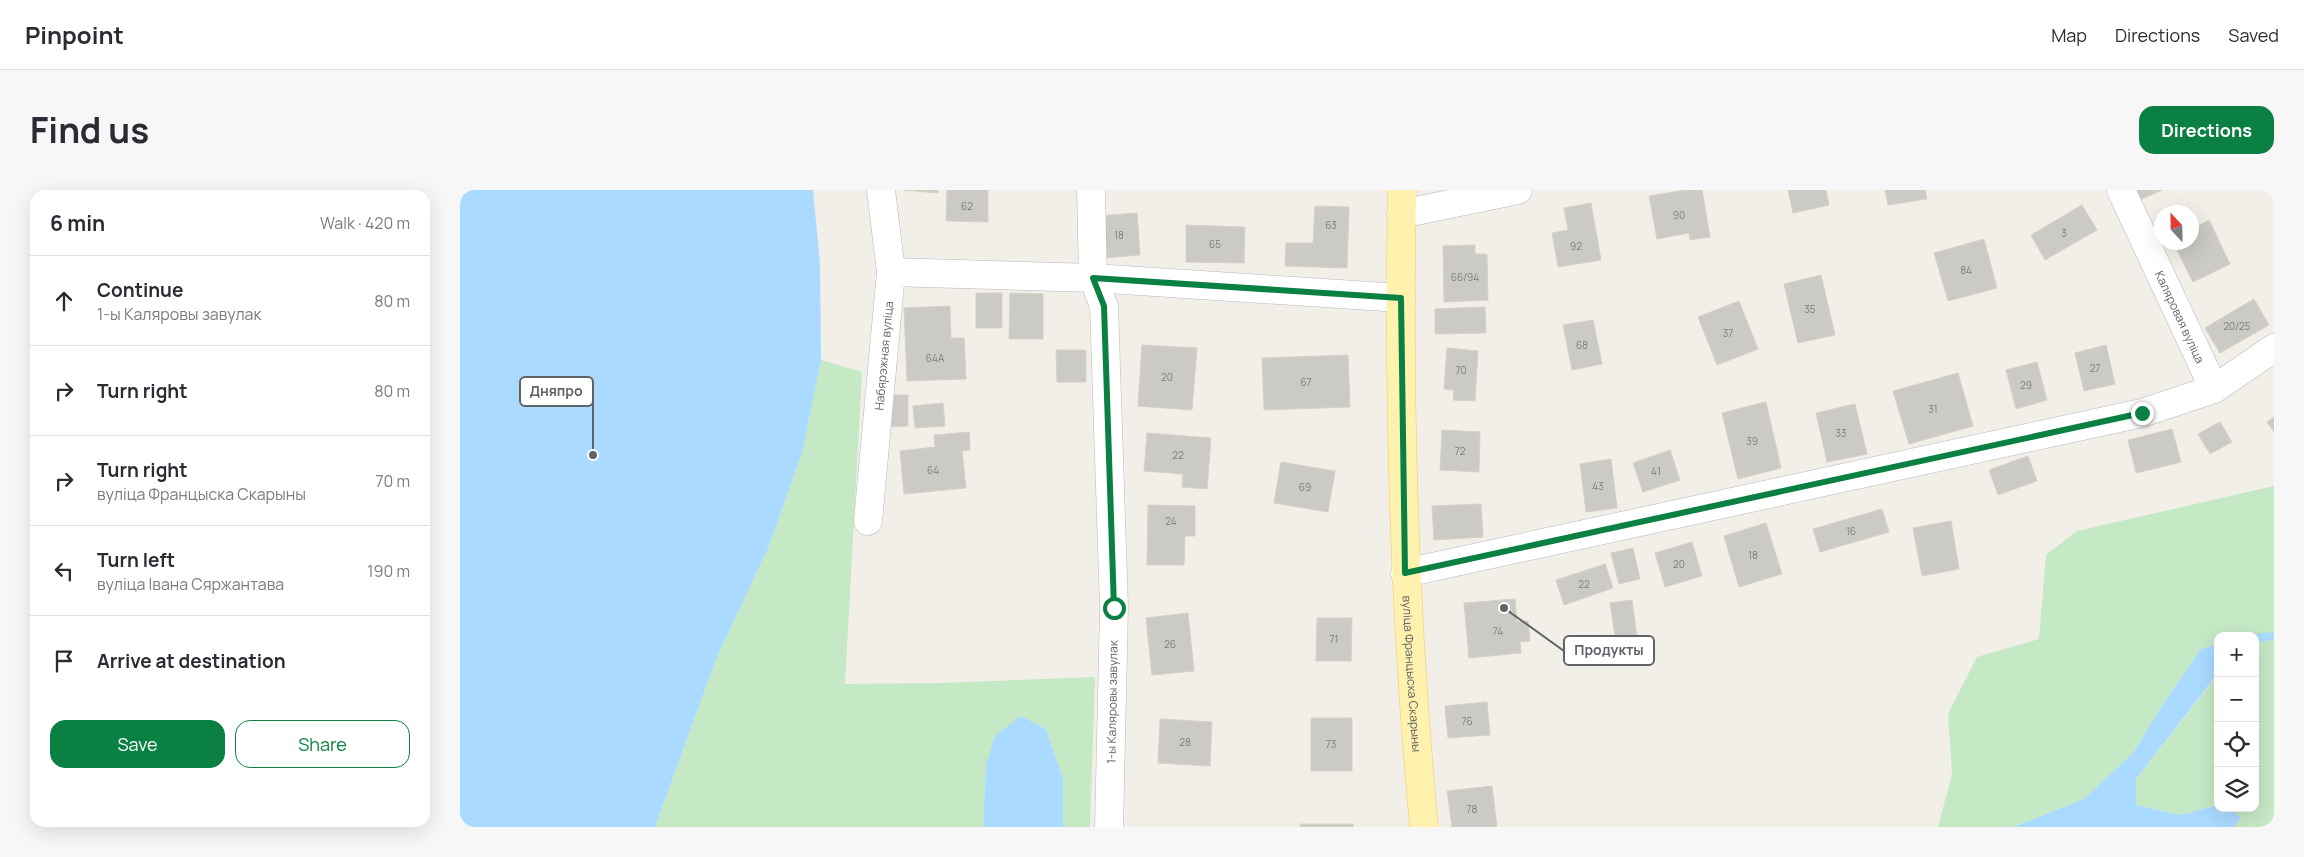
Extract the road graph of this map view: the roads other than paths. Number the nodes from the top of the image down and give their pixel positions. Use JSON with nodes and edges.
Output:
{"nodes":[{"id":1,"x":881,"y":190,"type":"edge"},
{"id":2,"x":1091,"y":190,"type":"edge"},
{"id":3,"x":1518,"y":190,"type":"edge"},
{"id":4,"x":2121,"y":190,"type":"edge"},
{"id":5,"x":1401,"y":202,"type":"edge"},
{"id":6,"x":891,"y":272,"type":"junction"},
{"id":7,"x":1093,"y":278,"type":"junction"},
{"id":8,"x":1401,"y":298,"type":"junction"},
{"id":9,"x":2274,"y":348,"type":"edge"},
{"id":10,"x":2214,"y":389,"type":"junction"},
{"id":11,"x":868,"y":521,"type":"dead end"},
{"id":12,"x":1405,"y":573,"type":"junction"},
{"id":13,"x":1109,"y":827,"type":"edge"},
{"id":14,"x":1424,"y":827,"type":"edge"}],
"edges":[{"from":1,"to":6,"type":"street","name":"Набярэжная вуліца"},
{"from":2,"to":7,"type":"street","name":"1-ы Каляровы завулак"},
{"from":3,"to":5,"type":"street"},
{"from":4,"to":10,"type":"street","name":"Каляровая вуліца"},
{"from":5,"to":8,"type":"main road","name":"вуліца Францыска Скарыны"},
{"from":6,"to":7,"type":"street"},
{"from":6,"to":11,"type":"street","name":"Набярэжная вуліца"},
{"from":7,"to":8,"type":"street"},
{"from":7,"to":13,"type":"street","name":"1-ы Каляровы завулак"},
{"from":8,"to":12,"type":"main road","name":"вуліца Францыска Скарыны"},
{"from":9,"to":10,"type":"street"},
{"from":10,"to":12,"type":"street"},
{"from":12,"to":14,"type":"main road","name":"вуліца Францыска Скарыны"}]}
